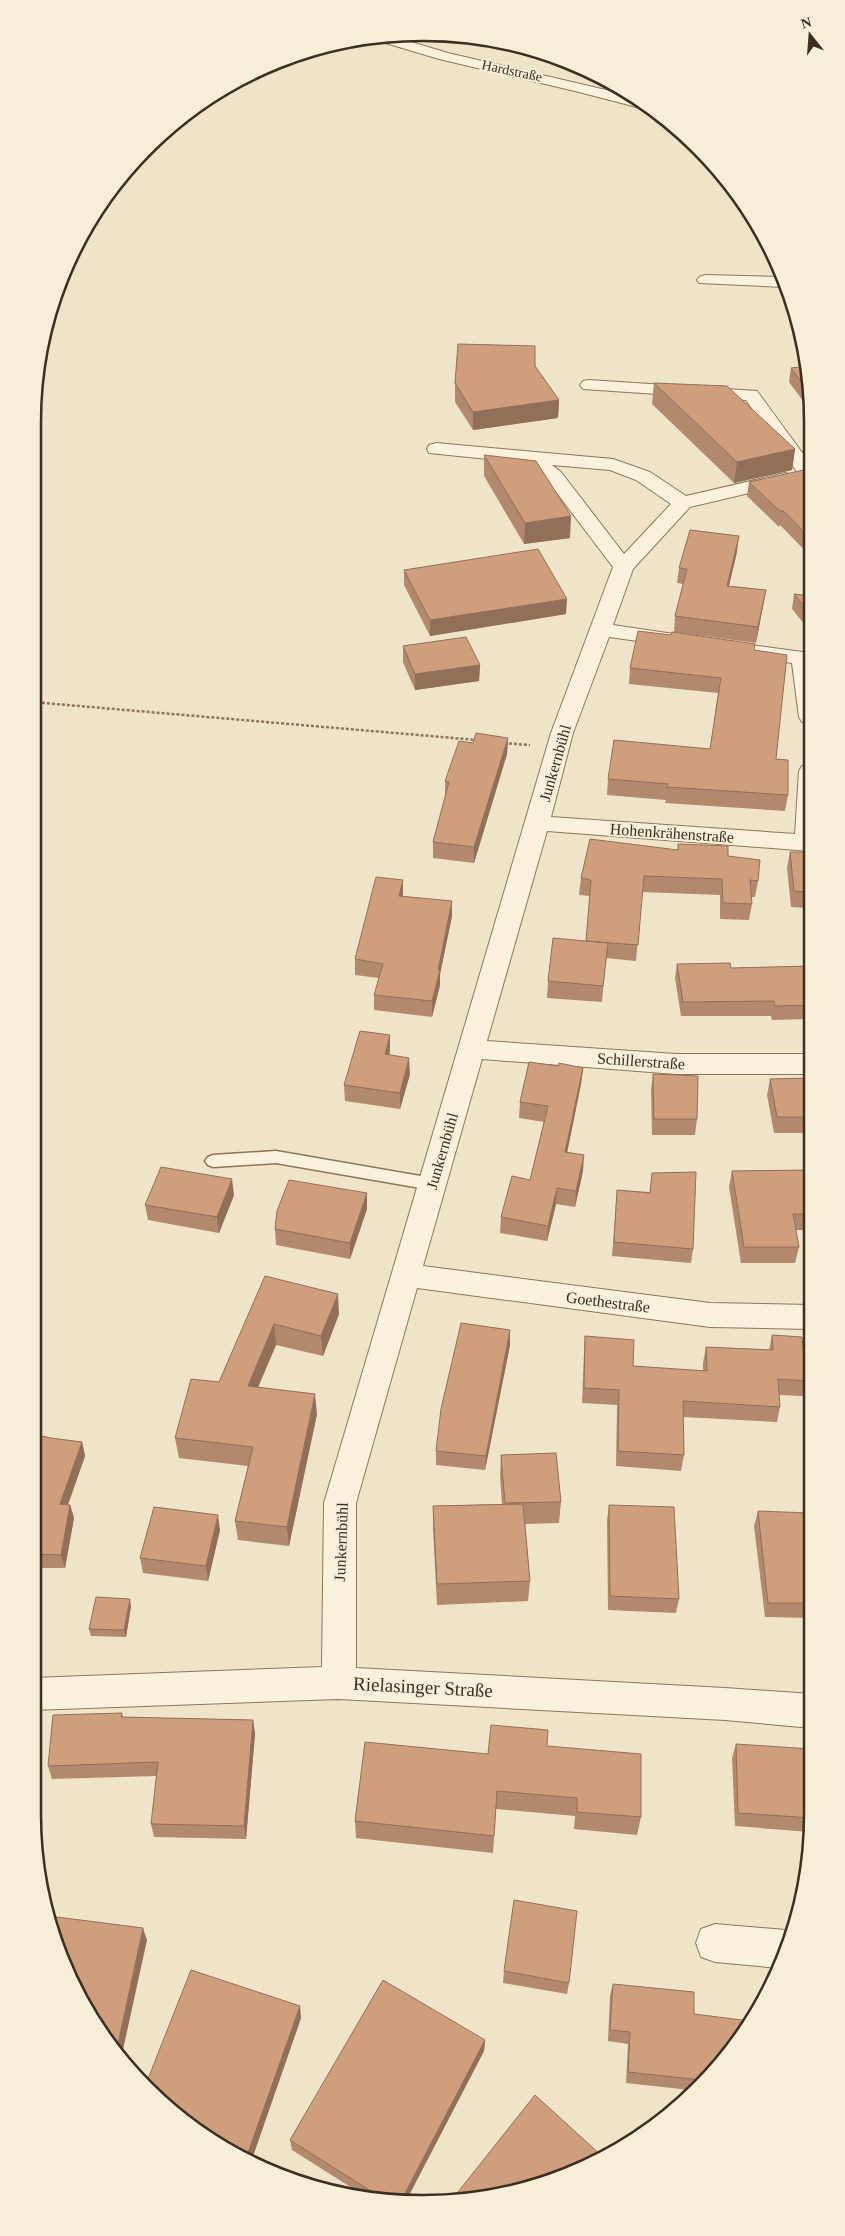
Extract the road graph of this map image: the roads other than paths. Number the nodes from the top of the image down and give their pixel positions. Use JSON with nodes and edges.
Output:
{"nodes":[{"id":1,"x":396,"y":42,"type":"edge"},
{"id":2,"x":624,"y":100,"type":"edge"},
{"id":3,"x":705,"y":280,"type":"dead end"},
{"id":4,"x":777,"y":282,"type":"edge"},
{"id":5,"x":589,"y":386,"type":"dead end"},
{"id":6,"x":436,"y":449,"type":"dead end"},
{"id":7,"x":530,"y":457,"type":"junction"},
{"id":8,"x":804,"y":467,"type":"edge"},
{"id":9,"x":804,"y":475,"type":"edge"},
{"id":10,"x":683,"y":503,"type":"junction"},
{"id":11,"x":623,"y":567,"type":"junction"},
{"id":12,"x":601,"y":630,"type":"junction"},
{"id":13,"x":697,"y":643,"type":"edge"},
{"id":14,"x":735,"y":649,"type":"edge"},
{"id":15,"x":804,"y":658,"type":"edge"},
{"id":16,"x":538,"y":823,"type":"junction"},
{"id":17,"x":804,"y":843,"type":"edge"},
{"id":18,"x":472,"y":1049,"type":"junction"},
{"id":19,"x":804,"y":1064,"type":"edge"},
{"id":20,"x":213,"y":1161,"type":"dead end"},
{"id":21,"x":432,"y":1184,"type":"junction"},
{"id":22,"x":406,"y":1275,"type":"junction"},
{"id":23,"x":804,"y":1317,"type":"edge"},
{"id":24,"x":338,"y":1683,"type":"junction"},
{"id":25,"x":41,"y":1694,"type":"edge"},
{"id":26,"x":804,"y":1710,"type":"edge"},
{"id":27,"x":715,"y":1943,"type":"dead end"},
{"id":28,"x":779,"y":1948,"type":"edge"}],
"edges":[{"from":1,"to":2,"type":"street","name":"Hardstraße"},
{"from":3,"to":4,"type":"street"},
{"from":5,"to":8,"type":"street"},
{"from":6,"to":7,"type":"street"},
{"from":7,"to":10,"type":"street"},
{"from":7,"to":11,"type":"street"},
{"from":9,"to":10,"type":"street"},
{"from":10,"to":11,"type":"street","name":"Junkernbühl"},
{"from":11,"to":12,"type":"street","name":"Junkernbühl"},
{"from":12,"to":13,"type":"street"},
{"from":12,"to":16,"type":"street","name":"Junkernbühl"},
{"from":14,"to":15,"type":"street"},
{"from":16,"to":17,"type":"street","name":"Hohenkrähenstraße"},
{"from":16,"to":18,"type":"street","name":"Junkernbühl"},
{"from":18,"to":19,"type":"street","name":"Schillerstraße"},
{"from":18,"to":21,"type":"street","name":"Junkernbühl"},
{"from":20,"to":21,"type":"lane"},
{"from":21,"to":22,"type":"street","name":"Junkernbühl"},
{"from":22,"to":23,"type":"street","name":"Goethestraße"},
{"from":22,"to":24,"type":"street","name":"Junkernbühl"},
{"from":24,"to":25,"type":"street","name":"Rielasinger Straße"},
{"from":24,"to":26,"type":"street","name":"Rielasinger Straße"},
{"from":27,"to":28,"type":"street"}]}
